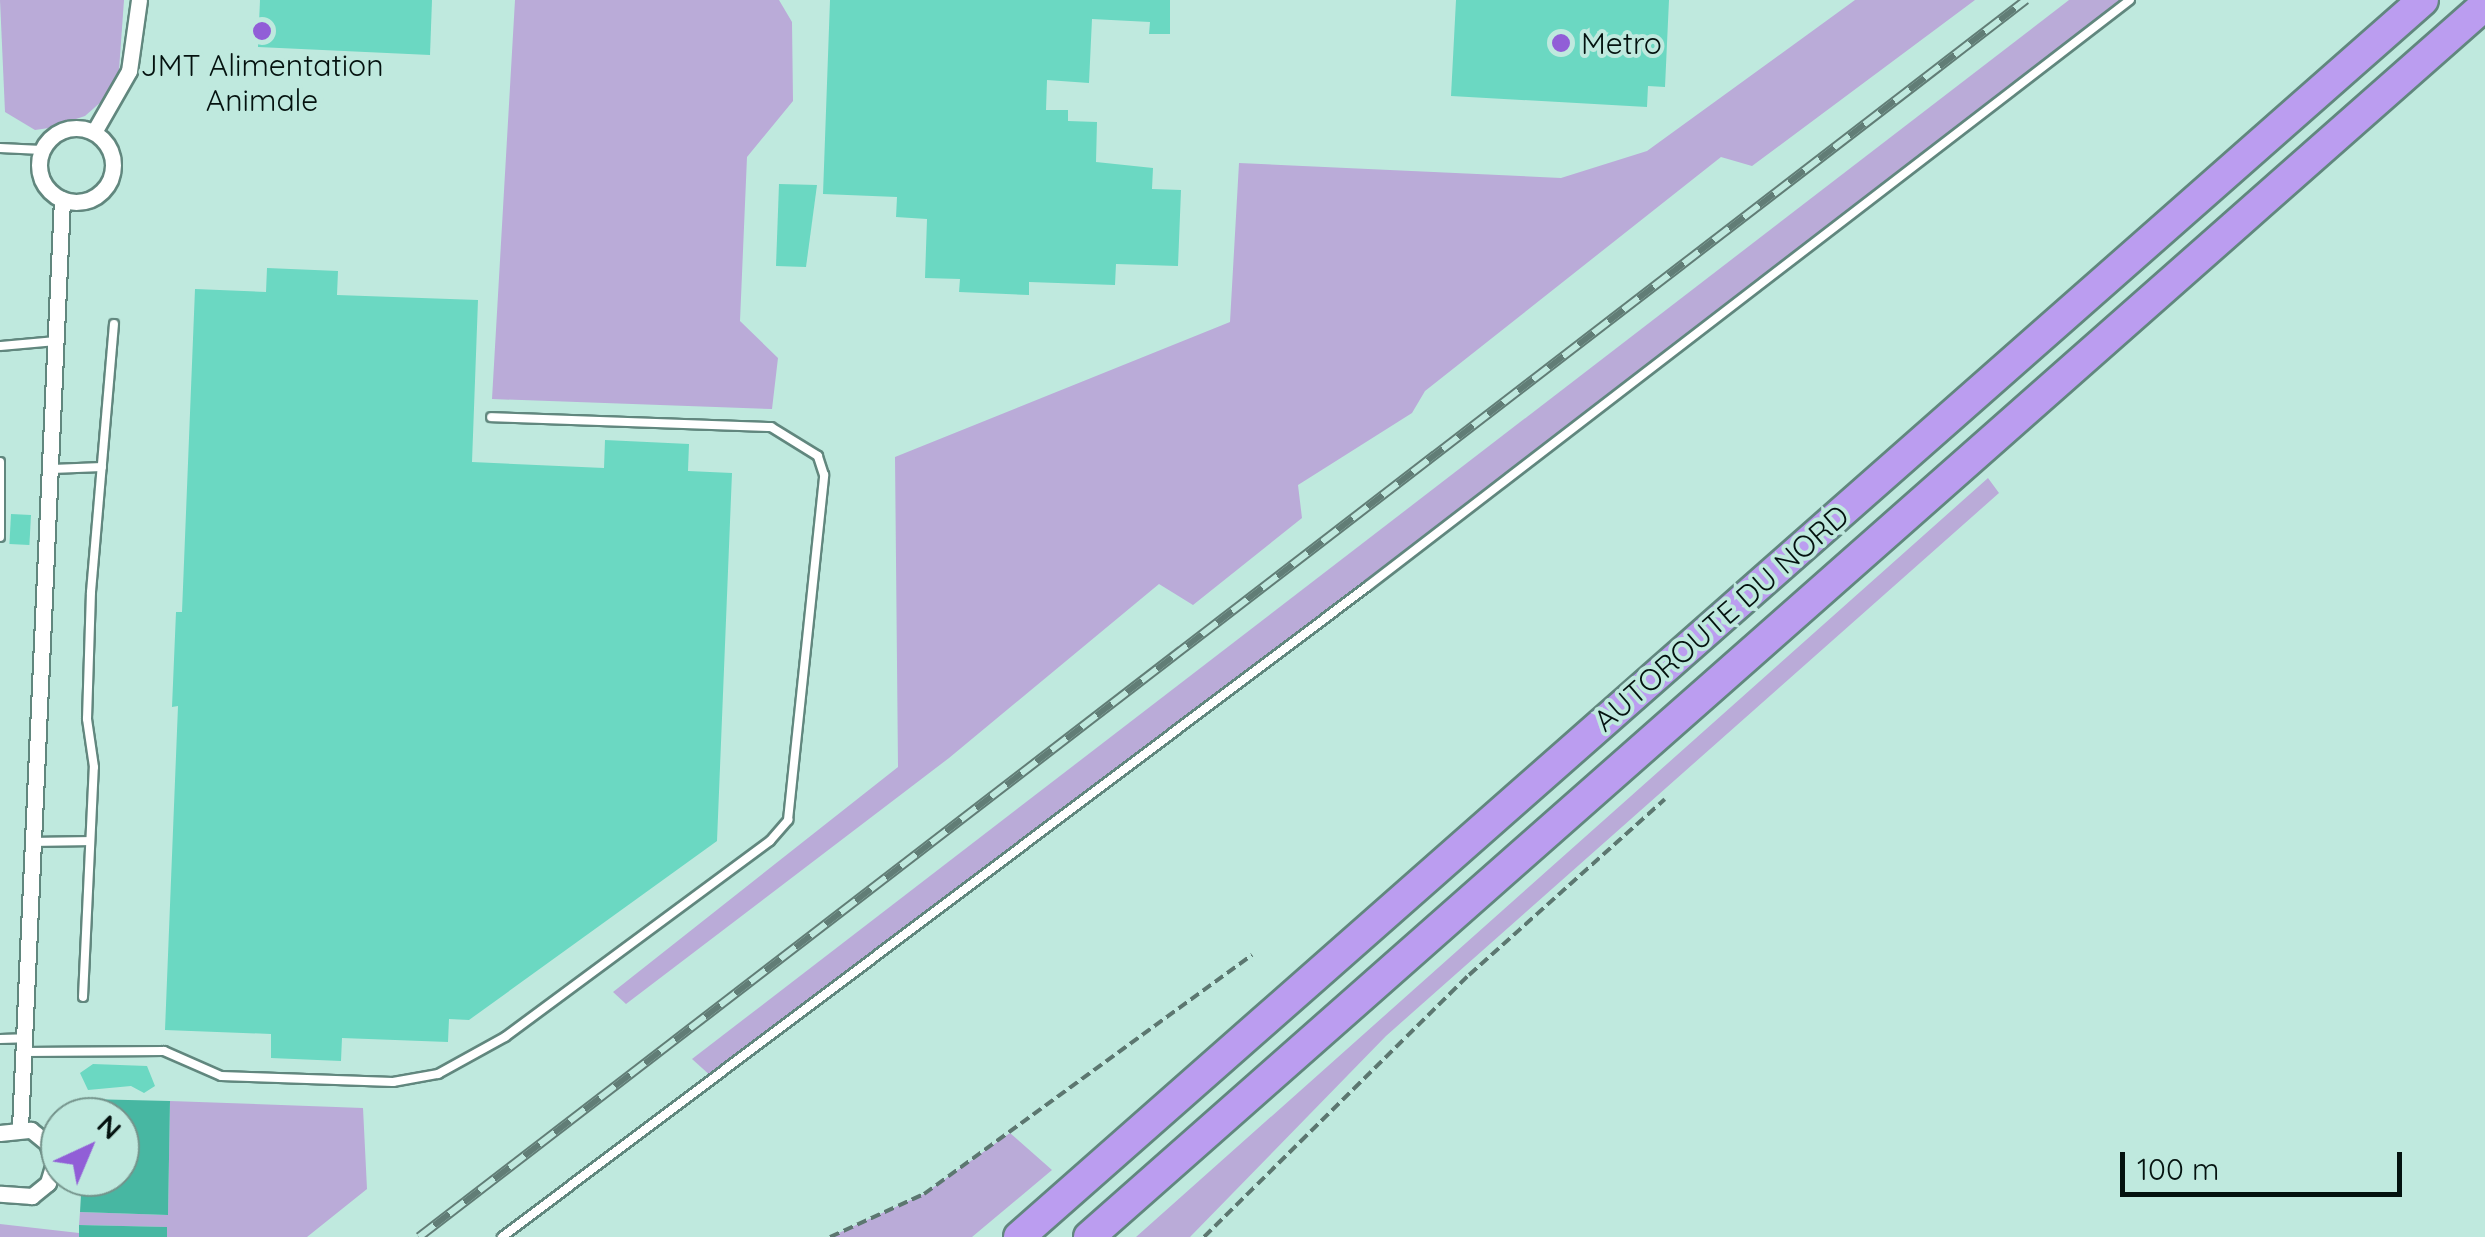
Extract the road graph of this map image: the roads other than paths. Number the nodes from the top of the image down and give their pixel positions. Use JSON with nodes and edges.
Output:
{"nodes":[{"id":1,"x":138,"y":0,"type":"edge"},
{"id":2,"x":2130,"y":0,"type":"edge"},
{"id":3,"x":2422,"y":0,"type":"edge"},
{"id":4,"x":2485,"y":4,"type":"edge"},
{"id":5,"x":94,"y":132,"type":"junction"},
{"id":6,"x":0,"y":148,"type":"edge"},
{"id":7,"x":42,"y":150,"type":"junction"},
{"id":8,"x":62,"y":199,"type":"junction"},
{"id":9,"x":114,"y":324,"type":"dead end"},
{"id":10,"x":55,"y":341,"type":"junction"},
{"id":11,"x":0,"y":346,"type":"edge"},
{"id":12,"x":491,"y":417,"type":"dead end"},
{"id":13,"x":0,"y":462,"type":"edge"},
{"id":14,"x":102,"y":467,"type":"junction"},
{"id":15,"x":52,"y":469,"type":"junction"},
{"id":16,"x":0,"y":537,"type":"edge"},
{"id":17,"x":90,"y":841,"type":"junction"},
{"id":18,"x":34,"y":842,"type":"junction"},
{"id":19,"x":83,"y":997,"type":"dead end"},
{"id":20,"x":0,"y":1039,"type":"edge"},
{"id":21,"x":24,"y":1045,"type":"junction"},
{"id":22,"x":20,"y":1128,"type":"junction"},
{"id":23,"x":0,"y":1133,"type":"edge"},
{"id":24,"x":0,"y":1194,"type":"edge"},
{"id":25,"x":1021,"y":1233,"type":"edge"},
{"id":26,"x":502,"y":1237,"type":"edge"},
{"id":27,"x":1089,"y":1237,"type":"edge"}],
"edges":[{"from":1,"to":5,"type":"street"},
{"from":2,"to":26,"type":"lane"},
{"from":3,"to":25,"type":"highway","name":"AUTOROUTE DU NORD"},
{"from":4,"to":27,"type":"highway","name":"AUTOROUTE DU NORD"},
{"from":5,"to":7,"type":"street"},
{"from":5,"to":8,"type":"street"},
{"from":6,"to":7,"type":"lane"},
{"from":7,"to":8,"type":"street"},
{"from":8,"to":10,"type":"street"},
{"from":9,"to":14,"type":"lane"},
{"from":10,"to":11,"type":"lane"},
{"from":10,"to":15,"type":"street"},
{"from":12,"to":21,"type":"lane"},
{"from":13,"to":16,"type":"lane"},
{"from":14,"to":15,"type":"lane"},
{"from":14,"to":17,"type":"lane"},
{"from":15,"to":18,"type":"street"},
{"from":17,"to":18,"type":"lane"},
{"from":17,"to":19,"type":"lane"},
{"from":18,"to":21,"type":"street"},
{"from":20,"to":21,"type":"lane"},
{"from":21,"to":22,"type":"street"},
{"from":22,"to":23,"type":"street"},
{"from":22,"to":24,"type":"street"}]}
